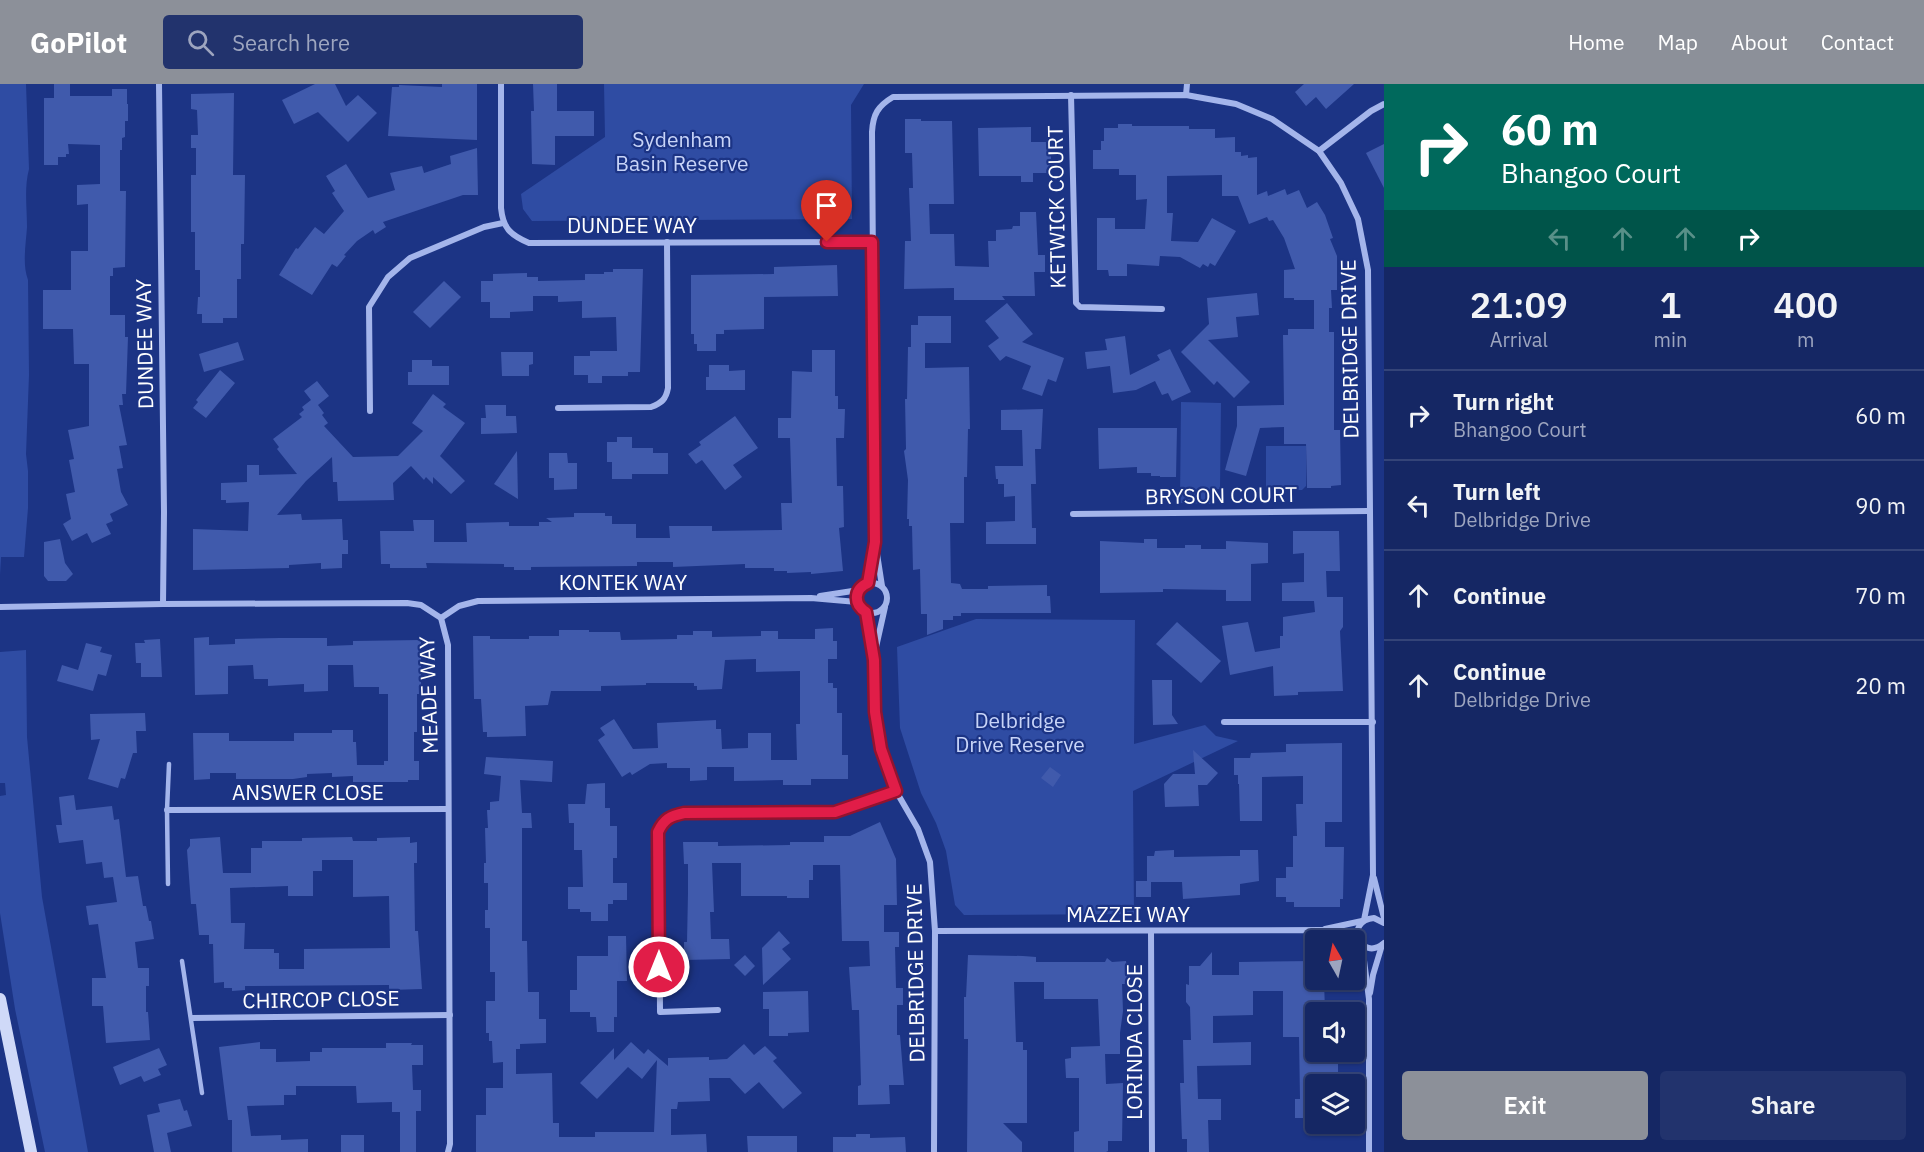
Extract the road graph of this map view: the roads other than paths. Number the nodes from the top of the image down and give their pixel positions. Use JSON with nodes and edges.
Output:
{"nodes":[{"id":1,"x":159,"y":84,"type":"edge"},
{"id":2,"x":501,"y":84,"type":"edge"},
{"id":3,"x":1187,"y":84,"type":"edge"},
{"id":4,"x":1071,"y":95,"type":"junction"},
{"id":5,"x":1186,"y":95,"type":"junction"},
{"id":6,"x":1384,"y":104,"type":"edge"},
{"id":7,"x":1319,"y":151,"type":"junction"},
{"id":8,"x":503,"y":223,"type":"junction"},
{"id":9,"x":872,"y":242,"type":"junction"},
{"id":10,"x":667,"y":243,"type":"junction"},
{"id":11,"x":1162,"y":309,"type":"dead end"},
{"id":12,"x":558,"y":408,"type":"dead end"},
{"id":13,"x":370,"y":411,"type":"dead end"},
{"id":14,"x":1369,"y":511,"type":"junction"},
{"id":15,"x":1073,"y":514,"type":"dead end"},
{"id":16,"x":875,"y":542,"type":"junction"},
{"id":17,"x":868,"y":583,"type":"junction"},
{"id":18,"x":882,"y":586,"type":"junction"},
{"id":19,"x":859,"y":590,"type":"junction"},
{"id":20,"x":811,"y":598,"type":"junction"},
{"id":21,"x":857,"y":602,"type":"junction"},
{"id":22,"x":163,"y":604,"type":"junction"},
{"id":23,"x":0,"y":607,"type":"edge"},
{"id":24,"x":885,"y":607,"type":"junction"},
{"id":25,"x":866,"y":612,"type":"junction"},
{"id":26,"x":441,"y":618,"type":"junction"},
{"id":27,"x":874,"y":660,"type":"junction"},
{"id":28,"x":1224,"y":722,"type":"dead end"},
{"id":29,"x":1373,"y":722,"type":"junction"},
{"id":30,"x":169,"y":764,"type":"dead end"},
{"id":31,"x":896,"y":791,"type":"junction"},
{"id":32,"x":448,"y":809,"type":"junction"},
{"id":33,"x":167,"y":810,"type":"junction"},
{"id":34,"x":1373,"y":875,"type":"junction"},
{"id":35,"x":168,"y":884,"type":"dead end"},
{"id":36,"x":1384,"y":918,"type":"edge"},
{"id":37,"x":1363,"y":921,"type":"junction"},
{"id":38,"x":1384,"y":923,"type":"edge"},
{"id":39,"x":1305,"y":930,"type":"edge"},
{"id":40,"x":1322,"y":930,"type":"edge"},
{"id":41,"x":1357,"y":930,"type":"edge"},
{"id":42,"x":935,"y":931,"type":"junction"},
{"id":43,"x":1151,"y":932,"type":"junction"},
{"id":44,"x":1383,"y":944,"type":"edge"},
{"id":45,"x":1365,"y":945,"type":"edge"},
{"id":46,"x":182,"y":961,"type":"dead end"},
{"id":47,"x":1365,"y":974,"type":"edge"},
{"id":48,"x":0,"y":999,"type":"edge"},
{"id":49,"x":1369,"y":999,"type":"junction"},
{"id":50,"x":718,"y":1010,"type":"dead end"},
{"id":51,"x":450,"y":1015,"type":"junction"},
{"id":52,"x":192,"y":1018,"type":"junction"},
{"id":53,"x":202,"y":1093,"type":"dead end"},
{"id":54,"x":31,"y":1152,"type":"edge"},
{"id":55,"x":450,"y":1152,"type":"edge"},
{"id":56,"x":934,"y":1152,"type":"edge"},
{"id":57,"x":1152,"y":1152,"type":"edge"},
{"id":58,"x":1369,"y":1152,"type":"edge"}],
"edges":[{"from":1,"to":22,"type":"street","name":"DUNDEE WAY"},
{"from":2,"to":8,"type":"street"},
{"from":3,"to":5,"type":"street"},
{"from":4,"to":5,"type":"street","name":"DELBRIDGE DRIVE"},
{"from":4,"to":9,"type":"street","name":"DELBRIDGE DRIVE"},
{"from":4,"to":11,"type":"street","name":"KETWICK COURT"},
{"from":5,"to":7,"type":"street","name":"DELBRIDGE DRIVE"},
{"from":6,"to":7,"type":"street"},
{"from":7,"to":14,"type":"street","name":"DELBRIDGE DRIVE"},
{"from":8,"to":10,"type":"street","name":"DUNDEE WAY"},
{"from":8,"to":13,"type":"street"},
{"from":9,"to":10,"type":"street","name":"DUNDEE WAY"},
{"from":9,"to":16,"type":"street","name":"DELBRIDGE DRIVE"},
{"from":10,"to":12,"type":"street"},
{"from":14,"to":15,"type":"street","name":"BRYSON COURT"},
{"from":14,"to":29,"type":"street","name":"DELBRIDGE DRIVE"},
{"from":16,"to":17,"type":"street","name":"DELBRIDGE DRIVE"},
{"from":16,"to":18,"type":"street","name":"DELBRIDGE DRIVE"},
{"from":17,"to":18,"type":"street"},
{"from":17,"to":19,"type":"street"},
{"from":18,"to":24,"type":"street"},
{"from":19,"to":20,"type":"street","name":"KONTEK WAY"},
{"from":19,"to":21,"type":"street"},
{"from":20,"to":21,"type":"street","name":"KONTEK WAY"},
{"from":20,"to":26,"type":"street","name":"KONTEK WAY"},
{"from":21,"to":25,"type":"street"},
{"from":22,"to":23,"type":"street","name":"MEADE WAY"},
{"from":22,"to":26,"type":"street","name":"MEADE WAY"},
{"from":24,"to":25,"type":"street"},
{"from":24,"to":27,"type":"street","name":"DELBRIDGE DRIVE"},
{"from":25,"to":27,"type":"street","name":"DELBRIDGE DRIVE"},
{"from":26,"to":32,"type":"street","name":"MEADE WAY"},
{"from":27,"to":31,"type":"street","name":"DELBRIDGE DRIVE"},
{"from":28,"to":29,"type":"street"},
{"from":29,"to":34,"type":"street","name":"DELBRIDGE DRIVE"},
{"from":30,"to":33,"type":"lane"},
{"from":31,"to":42,"type":"street","name":"DELBRIDGE DRIVE"},
{"from":31,"to":50,"type":"street"},
{"from":32,"to":33,"type":"street","name":"ANSWER CLOSE"},
{"from":32,"to":51,"type":"street","name":"MEADE WAY"},
{"from":33,"to":35,"type":"lane"},
{"from":34,"to":36,"type":"street","name":"DELBRIDGE DRIVE"},
{"from":34,"to":37,"type":"street","name":"DELBRIDGE DRIVE"},
{"from":37,"to":38,"type":"street"},
{"from":37,"to":40,"type":"street","name":"MAZZEI WAY"},
{"from":37,"to":41,"type":"street","name":"DELBRIDGE DRIVE"},
{"from":39,"to":43,"type":"street","name":"MAZZEI WAY"},
{"from":42,"to":43,"type":"street","name":"MAZZEI WAY"},
{"from":42,"to":56,"type":"street","name":"DELBRIDGE DRIVE"},
{"from":43,"to":57,"type":"street","name":"LORINDA CLOSE"},
{"from":44,"to":45,"type":"street","name":"MAZZEI WAY"},
{"from":44,"to":49,"type":"street"},
{"from":46,"to":52,"type":"lane"},
{"from":47,"to":49,"type":"street"},
{"from":48,"to":54,"type":"street"},
{"from":49,"to":58,"type":"street"},
{"from":51,"to":52,"type":"street","name":"CHIRCOP CLOSE"},
{"from":51,"to":55,"type":"street","name":"MEADE WAY"},
{"from":52,"to":53,"type":"lane"}]}
